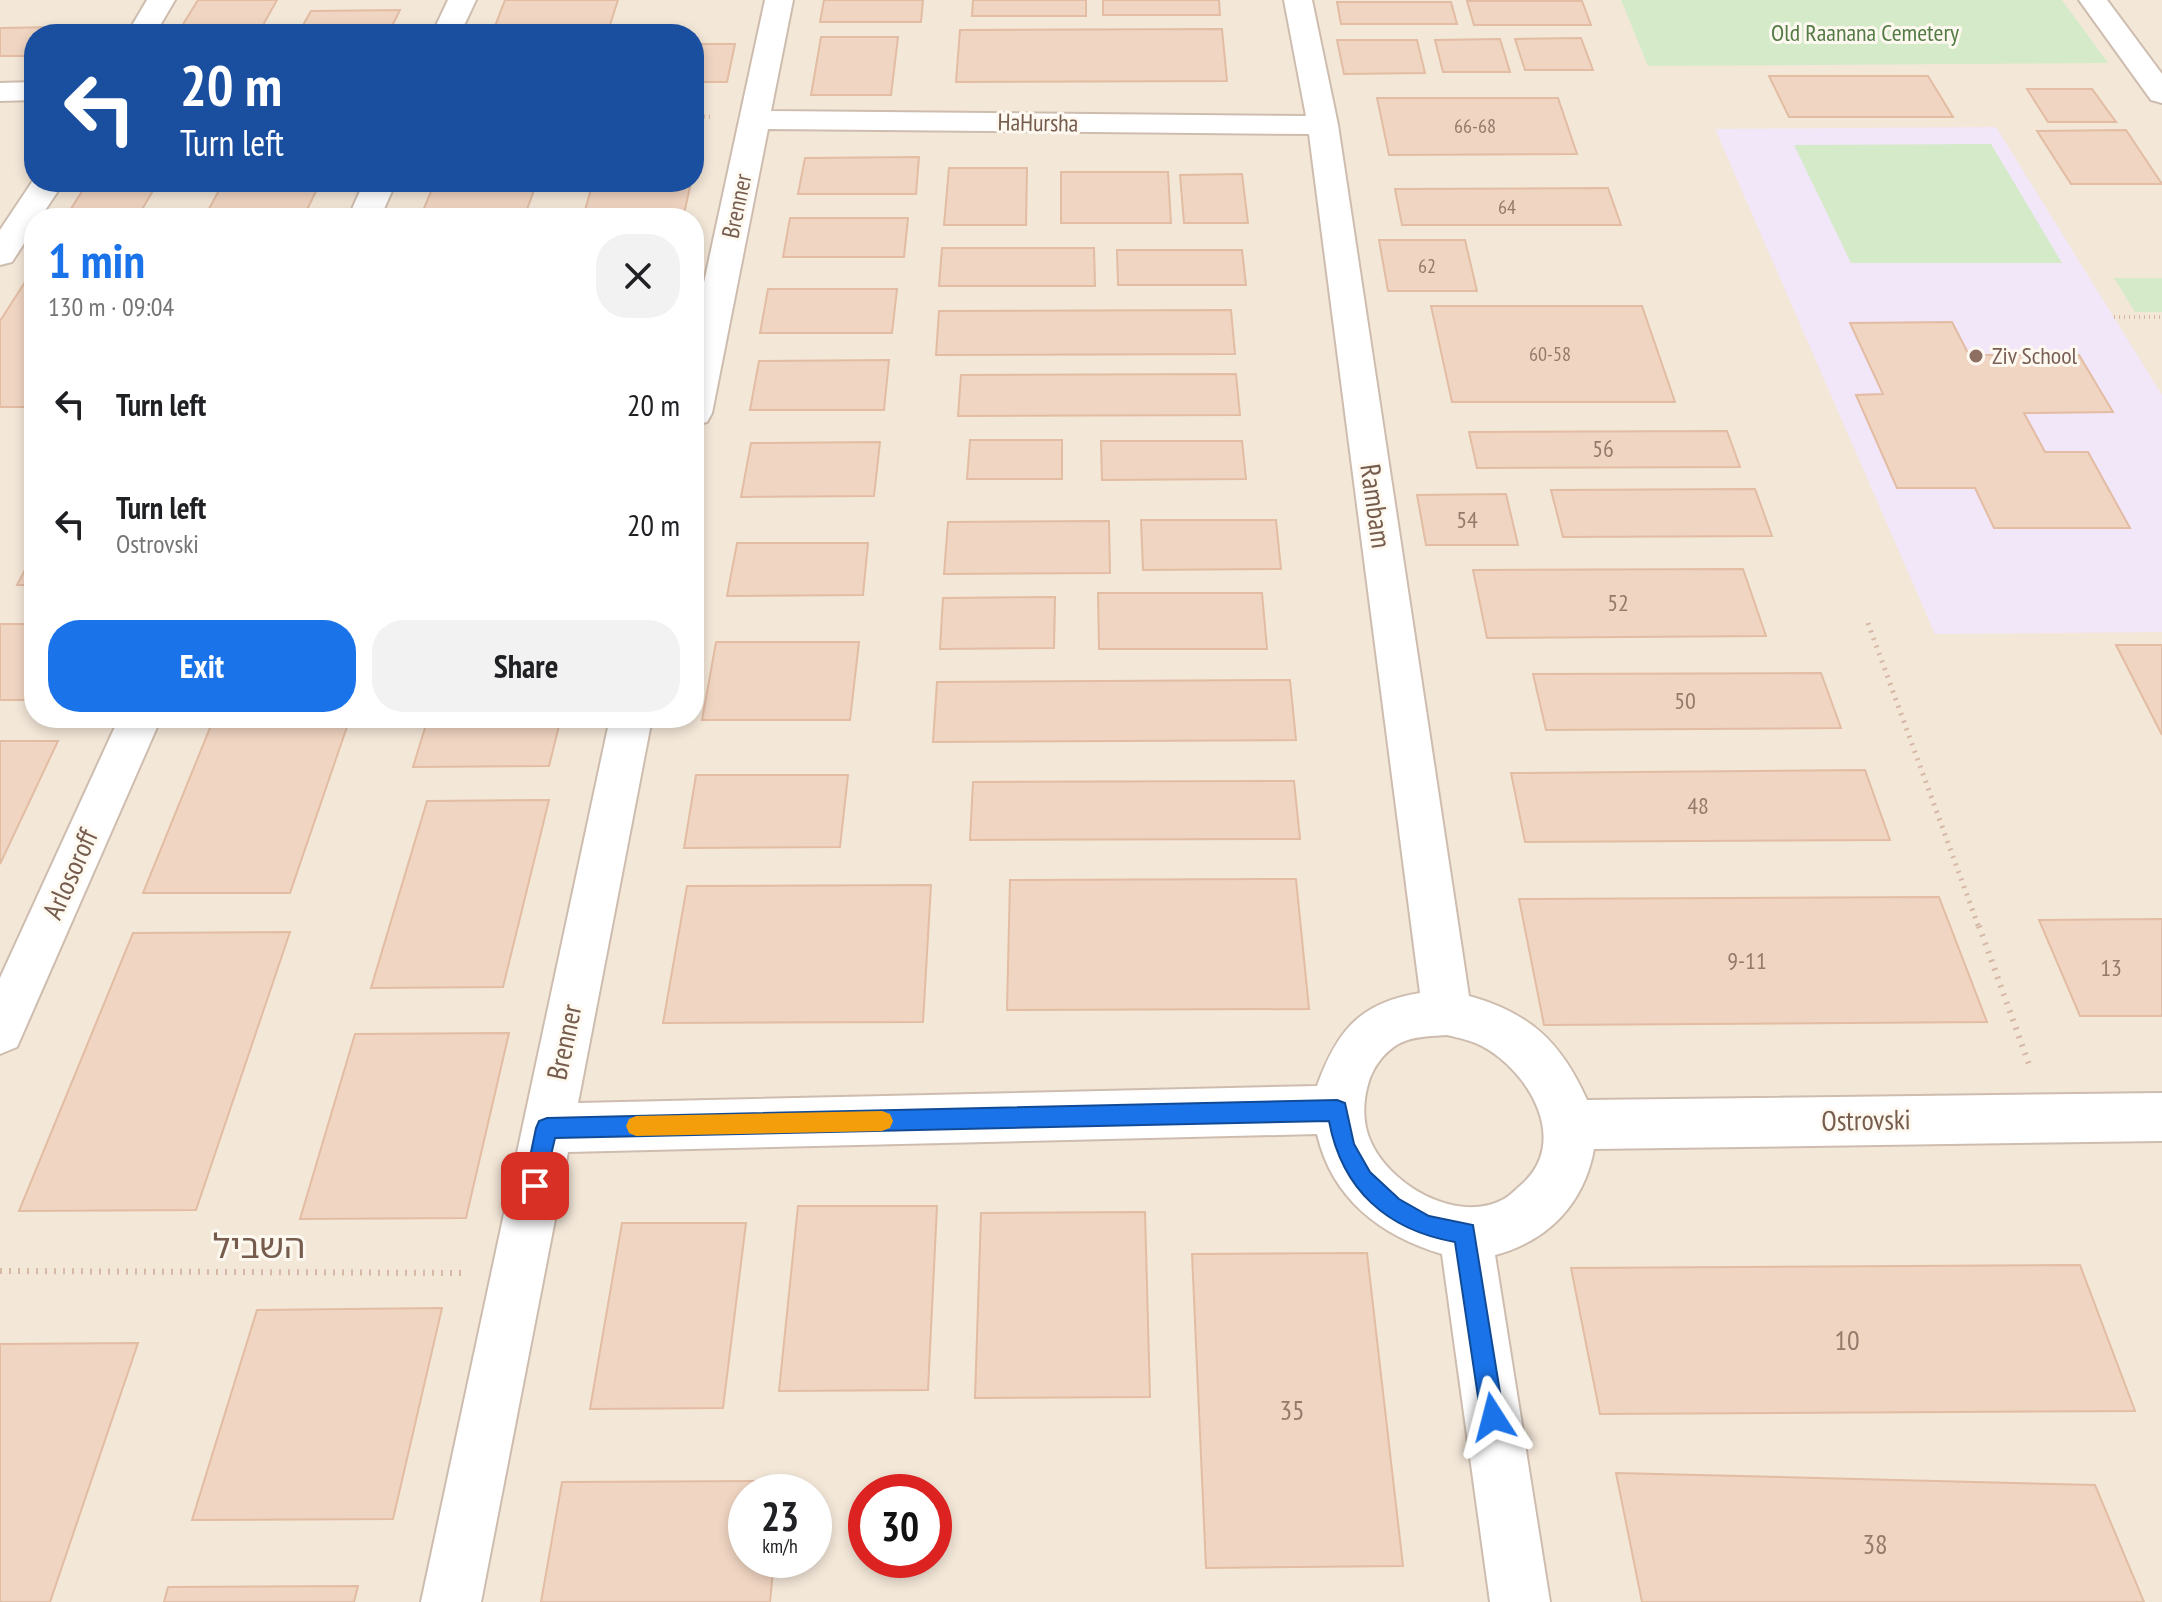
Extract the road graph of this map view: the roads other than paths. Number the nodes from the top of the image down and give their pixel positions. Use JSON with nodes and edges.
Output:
{"nodes":[{"id":1,"x":161,"y":0,"type":"edge"},
{"id":2,"x":462,"y":0,"type":"edge"},
{"id":3,"x":779,"y":0,"type":"edge"},
{"id":4,"x":1298,"y":0,"type":"edge"},
{"id":5,"x":2093,"y":0,"type":"edge"},
{"id":6,"x":147,"y":24,"type":"edge"},
{"id":7,"x":451,"y":24,"type":"edge"},
{"id":8,"x":24,"y":91,"type":"edge"},
{"id":9,"x":0,"y":92,"type":"edge"},
{"id":10,"x":2162,"y":94,"type":"edge"},
{"id":11,"x":754,"y":120,"type":"junction"},
{"id":12,"x":1323,"y":125,"type":"junction"},
{"id":13,"x":24,"y":218,"type":"edge"},
{"id":14,"x":0,"y":255,"type":"edge"},
{"id":15,"x":704,"y":364,"type":"edge"},
{"id":16,"x":136,"y":728,"type":"edge"},
{"id":17,"x":629,"y":728,"type":"edge"},
{"id":18,"x":1447,"y":1013,"type":"junction"},
{"id":19,"x":0,"y":1031,"type":"edge"},
{"id":20,"x":1337,"y":1110,"type":"junction"},
{"id":21,"x":2162,"y":1117,"type":"edge"},
{"id":22,"x":1569,"y":1125,"type":"junction"},
{"id":23,"x":547,"y":1128,"type":"junction"},
{"id":24,"x":1465,"y":1233,"type":"junction"},
{"id":25,"x":451,"y":1602,"type":"edge"},
{"id":26,"x":1520,"y":1602,"type":"edge"}],
"edges":[{"from":1,"to":6,"type":"street"},
{"from":2,"to":7,"type":"street"},
{"from":3,"to":11,"type":"street","name":"Brenner"},
{"from":4,"to":12,"type":"street","name":"Rambam"},
{"from":5,"to":10,"type":"street"},
{"from":8,"to":9,"type":"street"},
{"from":11,"to":12,"type":"street","name":"HaHursha"},
{"from":11,"to":15,"type":"street","name":"Brenner"},
{"from":12,"to":18,"type":"street","name":"Rambam"},
{"from":13,"to":14,"type":"street"},
{"from":16,"to":19,"type":"street","name":"Arlosoroff"},
{"from":17,"to":23,"type":"street","name":"Brenner"},
{"from":18,"to":20,"type":"street"},
{"from":18,"to":22,"type":"street"},
{"from":20,"to":23,"type":"street"},
{"from":20,"to":24,"type":"street"},
{"from":21,"to":22,"type":"street","name":"Ostrovski"},
{"from":22,"to":24,"type":"street"},
{"from":23,"to":25,"type":"street","name":"Brenner"},
{"from":24,"to":26,"type":"street"}]}
